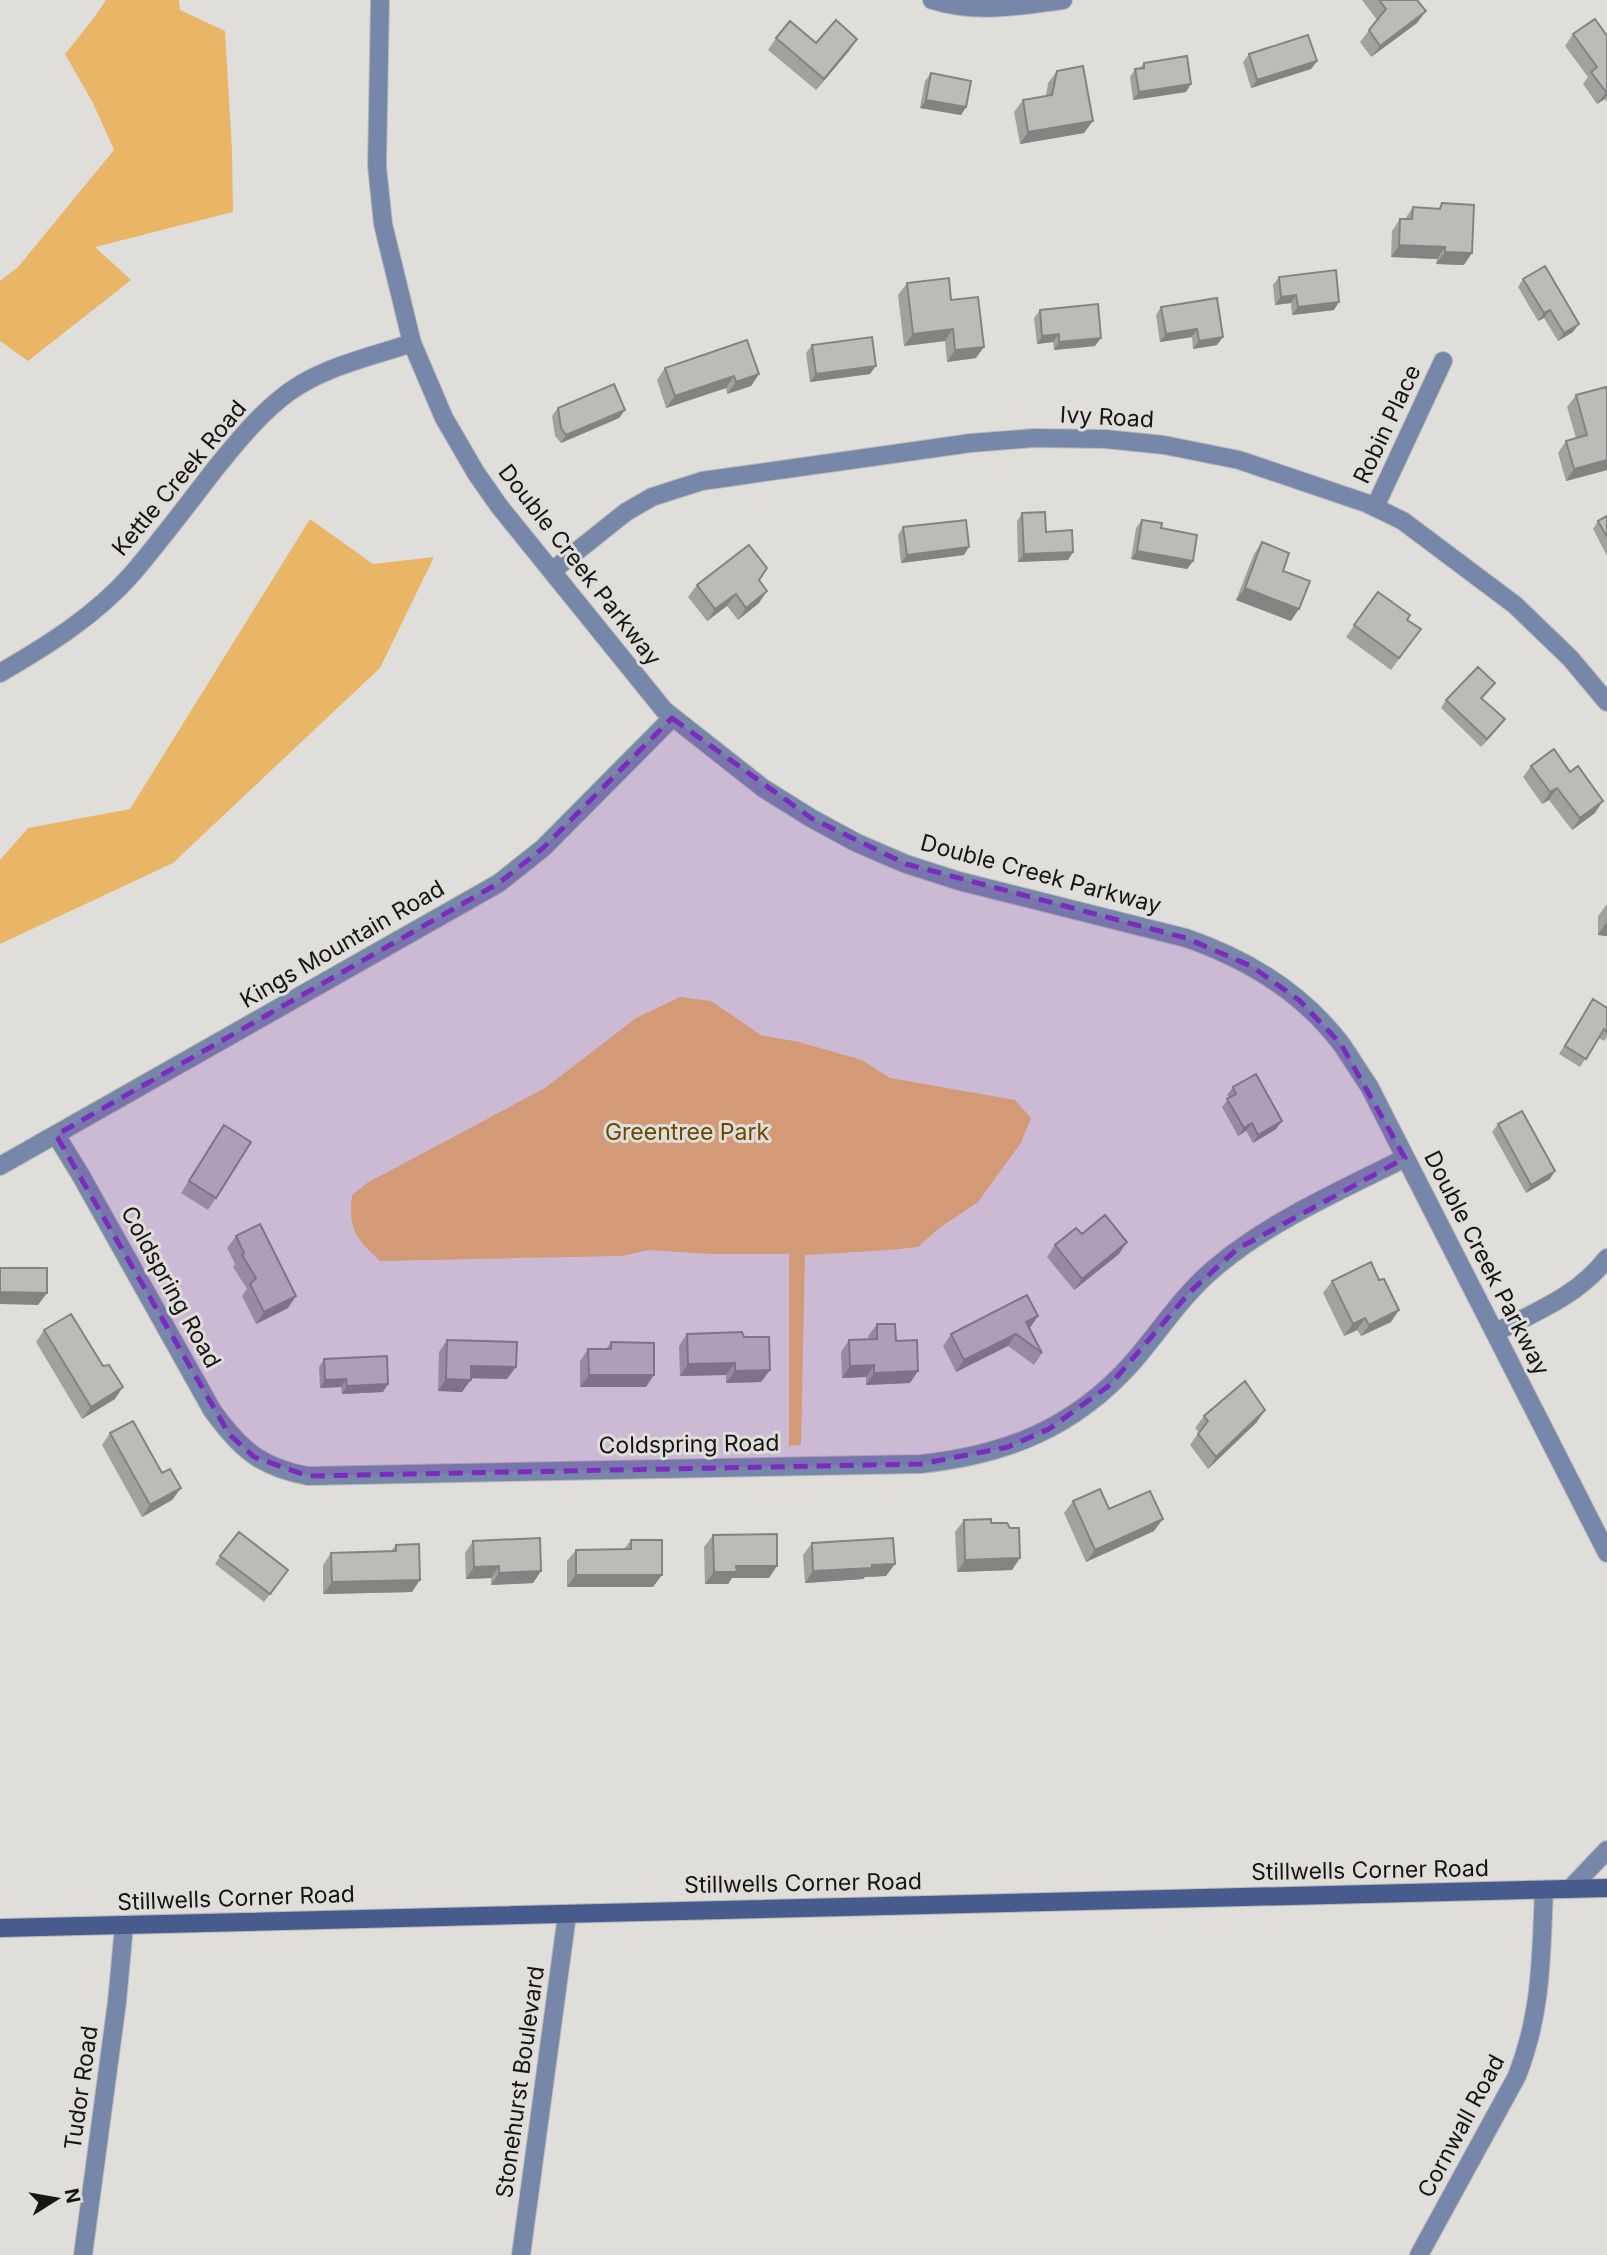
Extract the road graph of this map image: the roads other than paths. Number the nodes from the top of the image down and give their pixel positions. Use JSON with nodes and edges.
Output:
{"nodes":[{"id":1,"x":380,"y":0,"type":"edge"},
{"id":2,"x":932,"y":0,"type":"edge"},
{"id":3,"x":1063,"y":0,"type":"edge"},
{"id":4,"x":412,"y":343,"type":"junction"},
{"id":5,"x":1443,"y":361,"type":"dead end"},
{"id":6,"x":1375,"y":507,"type":"junction"},
{"id":7,"x":552,"y":571,"type":"junction"},
{"id":8,"x":0,"y":673,"type":"edge"},
{"id":9,"x":1607,"y":702,"type":"edge"},
{"id":10,"x":672,"y":718,"type":"junction"},
{"id":11,"x":56,"y":1135,"type":"junction"},
{"id":12,"x":1405,"y":1158,"type":"junction"},
{"id":13,"x":0,"y":1166,"type":"edge"},
{"id":14,"x":1607,"y":1258,"type":"edge"},
{"id":15,"x":1496,"y":1332,"type":"junction"},
{"id":16,"x":1607,"y":1553,"type":"edge"},
{"id":17,"x":1607,"y":1850,"type":"edge"},
{"id":18,"x":1607,"y":1888,"type":"edge"},
{"id":19,"x":1570,"y":1889,"type":"junction"},
{"id":20,"x":1544,"y":1890,"type":"junction"},
{"id":21,"x":567,"y":1915,"type":"junction"},
{"id":22,"x":124,"y":1926,"type":"junction"},
{"id":23,"x":0,"y":1928,"type":"edge"},
{"id":24,"x":83,"y":2255,"type":"edge"},
{"id":25,"x":521,"y":2255,"type":"edge"},
{"id":26,"x":1419,"y":2255,"type":"edge"}],
"edges":[{"from":1,"to":4,"type":"street","name":"Double Creek Parkway"},
{"from":2,"to":3,"type":"street"},
{"from":4,"to":7,"type":"street","name":"Double Creek Parkway"},
{"from":4,"to":8,"type":"street","name":"Kettle Creek Road"},
{"from":5,"to":6,"type":"street","name":"Robin Place"},
{"from":6,"to":7,"type":"street","name":"Ivy Road"},
{"from":6,"to":9,"type":"street","name":"Ivy Road"},
{"from":7,"to":10,"type":"street","name":"Double Creek Parkway"},
{"from":10,"to":11,"type":"street","name":"Kings Mountain Road"},
{"from":10,"to":12,"type":"street","name":"Double Creek Parkway"},
{"from":11,"to":12,"type":"street","name":"Coldspring Road"},
{"from":11,"to":13,"type":"street","name":"Kings Mountain Road"},
{"from":12,"to":15,"type":"street","name":"Double Creek Parkway"},
{"from":14,"to":15,"type":"street"},
{"from":15,"to":16,"type":"street","name":"Double Creek Parkway"},
{"from":17,"to":19,"type":"street"},
{"from":18,"to":19,"type":"street","name":"Stillwells Corner Road"},
{"from":19,"to":20,"type":"street","name":"Stillwells Corner Road"},
{"from":20,"to":21,"type":"street","name":"Stillwells Corner Road"},
{"from":20,"to":26,"type":"street","name":"Cornwall Road"},
{"from":21,"to":22,"type":"street","name":"Stillwells Corner Road"},
{"from":21,"to":25,"type":"street","name":"Stonehurst Boulevard"},
{"from":22,"to":23,"type":"street","name":"Stillwells Corner Road"},
{"from":22,"to":24,"type":"street","name":"Tudor Road"}]}
